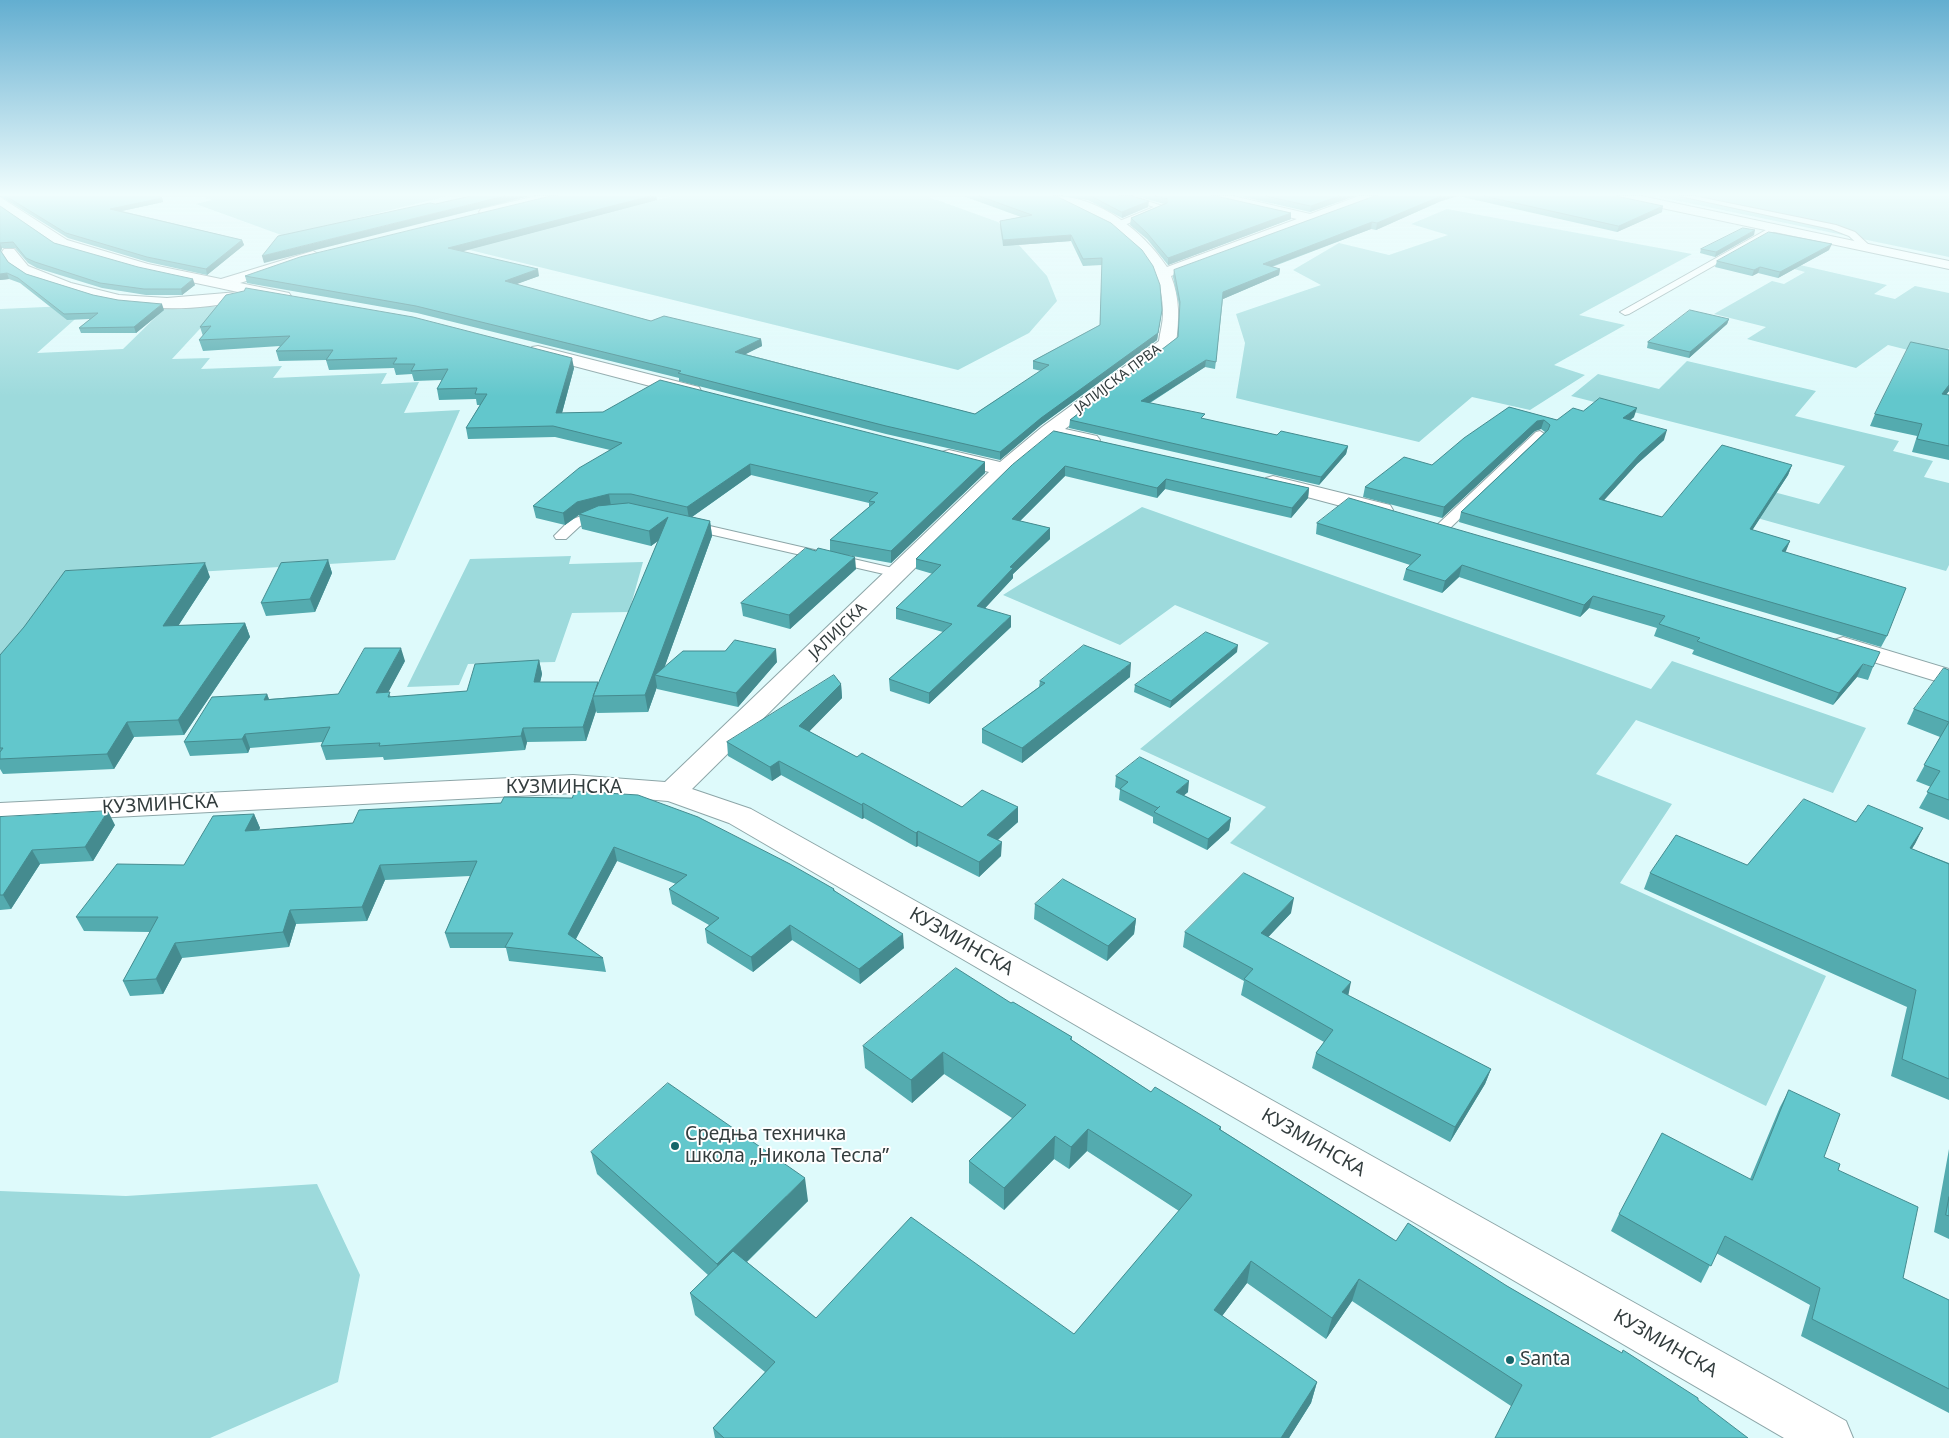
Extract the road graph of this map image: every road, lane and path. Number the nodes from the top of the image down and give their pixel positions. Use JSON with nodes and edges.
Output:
{"nodes":[{"id":1,"x":16,"y":263,"type":"edge"},
{"id":2,"x":129,"y":263,"type":"edge"},
{"id":3,"x":288,"y":263,"type":"edge"},
{"id":4,"x":1158,"y":263,"type":"edge"},
{"id":5,"x":1191,"y":263,"type":"edge"},
{"id":6,"x":1713,"y":263,"type":"edge"},
{"id":7,"x":1165,"y":273,"type":"junction"},
{"id":8,"x":219,"y":284,"type":"junction"},
{"id":9,"x":262,"y":293,"type":"junction"},
{"id":10,"x":298,"y":298,"type":"edge"},
{"id":11,"x":1625,"y":312,"type":"dead end"},
{"id":12,"x":524,"y":347,"type":"edge"},
{"id":13,"x":707,"y":396,"type":"edge"},
{"id":14,"x":1049,"y":430,"type":"junction"},
{"id":15,"x":1540,"y":435,"type":"edge"},
{"id":16,"x":1115,"y":446,"type":"edge"},
{"id":17,"x":931,"y":452,"type":"edge"},
{"id":18,"x":1004,"y":469,"type":"junction"},
{"id":19,"x":1256,"y":478,"type":"edge"},
{"id":20,"x":618,"y":512,"type":"edge"},
{"id":21,"x":670,"y":520,"type":"edge"},
{"id":22,"x":1434,"y":524,"type":"joint"},
{"id":23,"x":561,"y":536,"type":"dead end"},
{"id":24,"x":897,"y":574,"type":"junction"},
{"id":25,"x":1825,"y":640,"type":"edge"},
{"id":26,"x":1949,"y":677,"type":"edge"},
{"id":27,"x":672,"y":792,"type":"junction"},
{"id":28,"x":0,"y":813,"type":"edge"},
{"id":29,"x":1830,"y":1438,"type":"edge"}],
"edges":[{"from":1,"to":9,"type":"street"},
{"from":2,"to":8,"type":"street"},
{"from":3,"to":8,"type":"street"},
{"from":4,"to":7,"type":"street","name":"ЈАЛИЈСКА ПРВА"},
{"from":5,"to":7,"type":"street"},
{"from":6,"to":11,"type":"lane"},
{"from":7,"to":14,"type":"street","name":"ЈАЛИЈСКА ПРВА"},
{"from":8,"to":9,"type":"street"},
{"from":9,"to":10,"type":"street"},
{"from":12,"to":13,"type":"street"},
{"from":14,"to":16,"type":"street"},
{"from":14,"to":18,"type":"street","name":"ЈАЛИЈСКА ПРВА"},
{"from":15,"to":22,"type":"lane"},
{"from":17,"to":18,"type":"street"},
{"from":18,"to":24,"type":"street","name":"ЈАЛИЈСКА"},
{"from":19,"to":22,"type":"street"},
{"from":20,"to":23,"type":"lane"},
{"from":21,"to":24,"type":"lane"},
{"from":24,"to":27,"type":"street","name":"ЈАЛИЈСКА"},
{"from":25,"to":26,"type":"street"},
{"from":27,"to":28,"type":"street","name":"КУЗМИНСКА"},
{"from":27,"to":29,"type":"street","name":"КУЗМИНСКА"}]}
